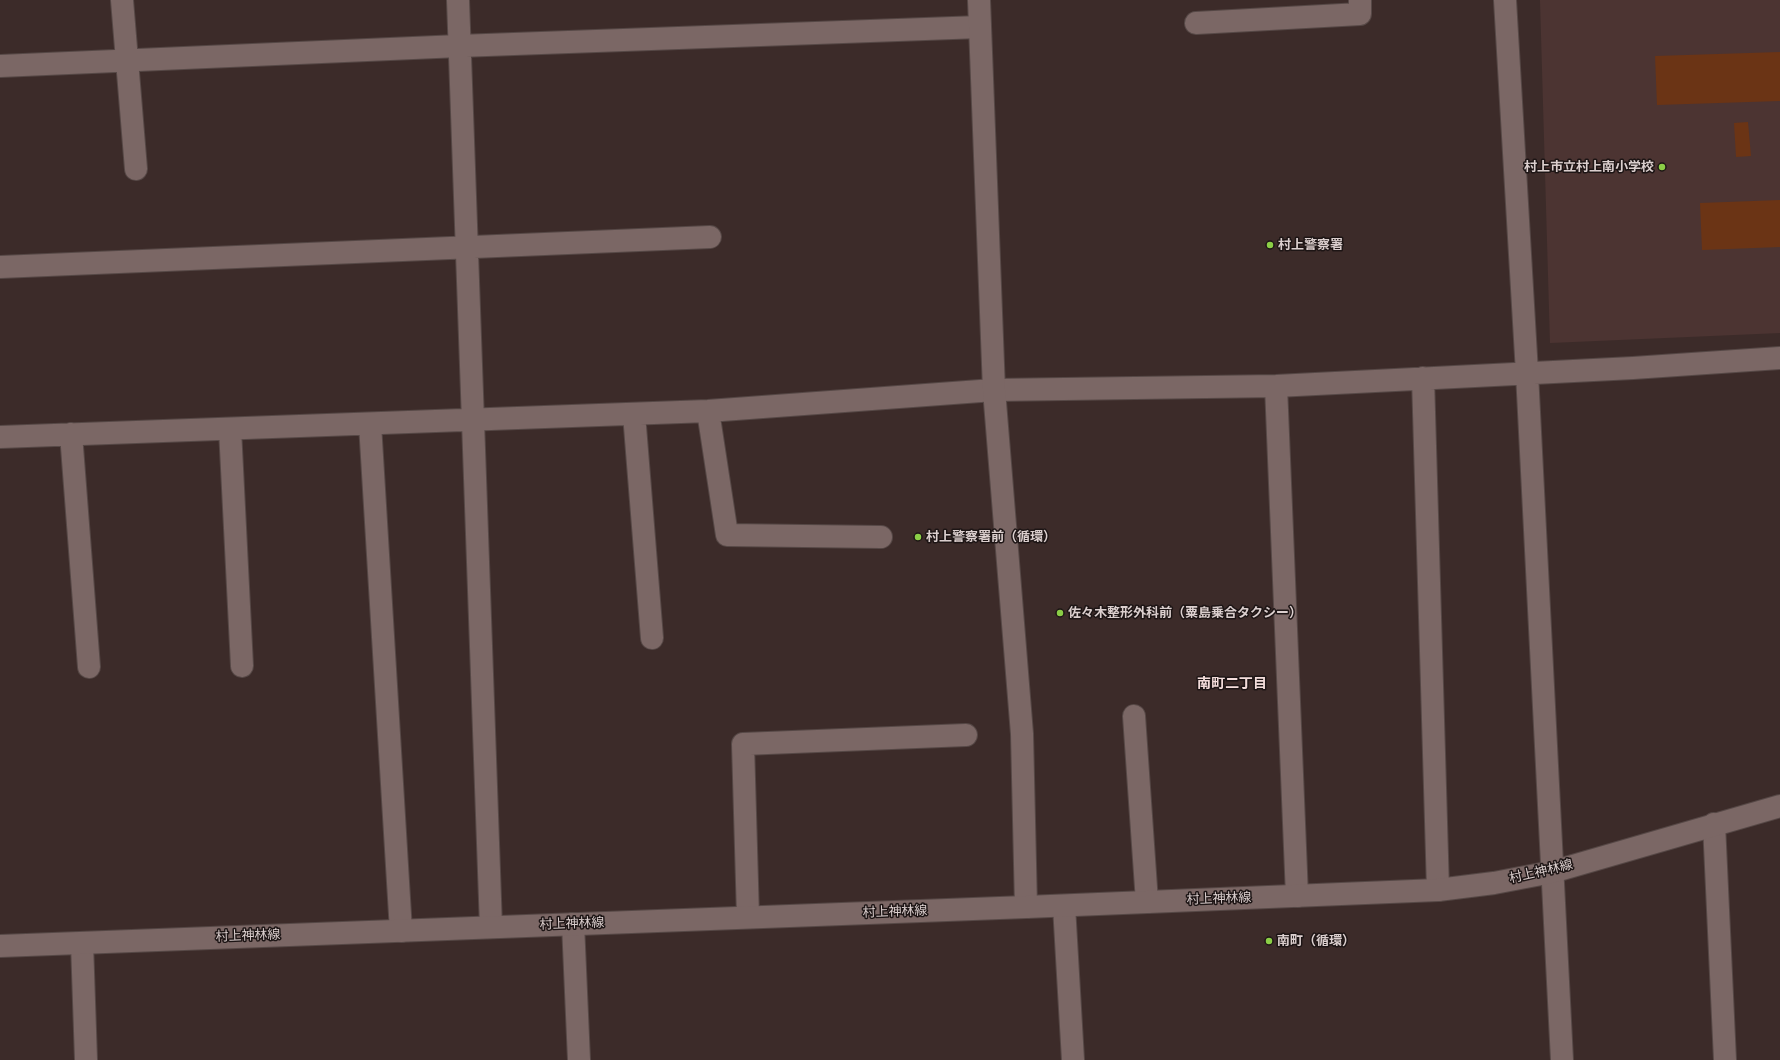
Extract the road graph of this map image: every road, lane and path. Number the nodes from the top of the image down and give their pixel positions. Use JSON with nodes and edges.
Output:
{"nodes":[{"id":1,"x":122,"y":0,"type":"edge"},
{"id":2,"x":458,"y":0,"type":"edge"},
{"id":3,"x":979,"y":0,"type":"edge"},
{"id":4,"x":1360,"y":0,"type":"edge"},
{"id":5,"x":1505,"y":0,"type":"edge"},
{"id":6,"x":1196,"y":23,"type":"dead end"},
{"id":7,"x":980,"y":27,"type":"junction"},
{"id":8,"x":459,"y":46,"type":"junction"},
{"id":9,"x":126,"y":60,"type":"junction"},
{"id":10,"x":0,"y":66,"type":"edge"},
{"id":11,"x":136,"y":169,"type":"dead end"},
{"id":12,"x":710,"y":237,"type":"dead end"},
{"id":13,"x":466,"y":248,"type":"junction"},
{"id":14,"x":0,"y":267,"type":"edge"},
{"id":15,"x":1780,"y":363,"type":"edge"},
{"id":16,"x":1527,"y":373,"type":"junction"},
{"id":17,"x":1423,"y":378,"type":"junction"},
{"id":18,"x":1276,"y":386,"type":"junction"},
{"id":19,"x":994,"y":390,"type":"junction"},
{"id":20,"x":708,"y":411,"type":"junction"},
{"id":21,"x":634,"y":414,"type":"junction"},
{"id":22,"x":472,"y":420,"type":"junction"},
{"id":23,"x":370,"y":424,"type":"junction"},
{"id":24,"x":230,"y":429,"type":"junction"},
{"id":25,"x":71,"y":434,"type":"junction"},
{"id":26,"x":0,"y":437,"type":"edge"},
{"id":27,"x":881,"y":537,"type":"dead end"},
{"id":28,"x":652,"y":638,"type":"dead end"},
{"id":29,"x":242,"y":666,"type":"dead end"},
{"id":30,"x":89,"y":667,"type":"dead end"},
{"id":31,"x":1134,"y":716,"type":"dead end"},
{"id":32,"x":966,"y":735,"type":"dead end"},
{"id":33,"x":1780,"y":806,"type":"edge"},
{"id":34,"x":1714,"y":824,"type":"junction"},
{"id":35,"x":1552,"y":872,"type":"junction"},
{"id":36,"x":1438,"y":890,"type":"junction"},
{"id":37,"x":1297,"y":896,"type":"junction"},
{"id":38,"x":1147,"y":902,"type":"junction"},
{"id":39,"x":1064,"y":906,"type":"junction"},
{"id":40,"x":1026,"y":907,"type":"junction"},
{"id":41,"x":748,"y":918,"type":"junction"},
{"id":42,"x":573,"y":924,"type":"junction"},
{"id":43,"x":491,"y":927,"type":"junction"},
{"id":44,"x":402,"y":931,"type":"junction"},
{"id":45,"x":82,"y":943,"type":"junction"},
{"id":46,"x":0,"y":946,"type":"edge"},
{"id":47,"x":86,"y":1060,"type":"edge"},
{"id":48,"x":579,"y":1060,"type":"edge"},
{"id":49,"x":1073,"y":1060,"type":"edge"},
{"id":50,"x":1562,"y":1060,"type":"edge"},
{"id":51,"x":1725,"y":1060,"type":"edge"}],
"edges":[{"from":1,"to":9,"type":"street"},
{"from":2,"to":8,"type":"street"},
{"from":3,"to":7,"type":"street"},
{"from":4,"to":6,"type":"street"},
{"from":5,"to":16,"type":"street"},
{"from":7,"to":8,"type":"street"},
{"from":7,"to":19,"type":"street"},
{"from":8,"to":9,"type":"street"},
{"from":8,"to":13,"type":"street"},
{"from":9,"to":10,"type":"street"},
{"from":9,"to":11,"type":"street"},
{"from":12,"to":13,"type":"street"},
{"from":13,"to":14,"type":"street"},
{"from":13,"to":22,"type":"street"},
{"from":15,"to":16,"type":"street"},
{"from":16,"to":17,"type":"street"},
{"from":16,"to":35,"type":"street"},
{"from":17,"to":18,"type":"street"},
{"from":17,"to":36,"type":"street"},
{"from":18,"to":19,"type":"street"},
{"from":18,"to":37,"type":"street"},
{"from":19,"to":20,"type":"street"},
{"from":19,"to":40,"type":"street"},
{"from":20,"to":21,"type":"street"},
{"from":20,"to":27,"type":"street"},
{"from":21,"to":22,"type":"street"},
{"from":21,"to":28,"type":"street"},
{"from":22,"to":23,"type":"street"},
{"from":22,"to":43,"type":"street"},
{"from":23,"to":24,"type":"street"},
{"from":23,"to":44,"type":"street"},
{"from":24,"to":25,"type":"street"},
{"from":24,"to":29,"type":"street"},
{"from":25,"to":26,"type":"street"},
{"from":25,"to":30,"type":"street"},
{"from":31,"to":38,"type":"street"},
{"from":32,"to":41,"type":"street"},
{"from":33,"to":34,"type":"street","name":"村上神林線"},
{"from":34,"to":35,"type":"street","name":"村上神林線"},
{"from":34,"to":51,"type":"street"},
{"from":35,"to":36,"type":"street","name":"村上神林線"},
{"from":35,"to":50,"type":"street"},
{"from":36,"to":37,"type":"street","name":"村上神林線"},
{"from":37,"to":38,"type":"street","name":"村上神林線"},
{"from":38,"to":39,"type":"street","name":"村上神林線"},
{"from":39,"to":40,"type":"street","name":"村上神林線"},
{"from":39,"to":49,"type":"street"},
{"from":40,"to":41,"type":"street","name":"村上神林線"},
{"from":41,"to":42,"type":"street","name":"村上神林線"},
{"from":42,"to":43,"type":"street","name":"村上神林線"},
{"from":42,"to":48,"type":"street"},
{"from":43,"to":44,"type":"street","name":"村上神林線"},
{"from":44,"to":45,"type":"street","name":"村上神林線"},
{"from":45,"to":46,"type":"street","name":"村上神林線"},
{"from":45,"to":47,"type":"street"}]}
